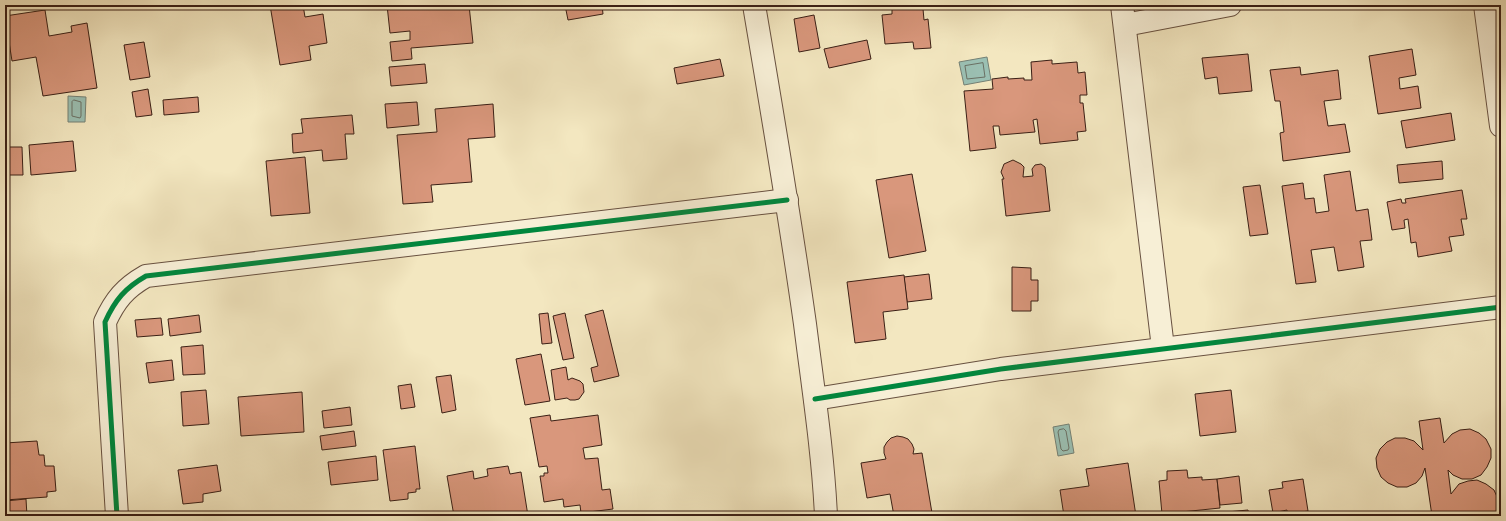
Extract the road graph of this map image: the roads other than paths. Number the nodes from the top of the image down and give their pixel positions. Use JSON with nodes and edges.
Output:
{"nodes":[{"id":1,"x":754,"y":5,"type":"edge"},
{"id":2,"x":1230,"y":5,"type":"edge"},
{"id":3,"x":1485,"y":5,"type":"edge"},
{"id":4,"x":1123,"y":15,"type":"edge"},
{"id":5,"x":1501,"y":126,"type":"edge"},
{"id":6,"x":787,"y":200,"type":"junction"},
{"id":7,"x":1501,"y":307,"type":"edge"},
{"id":8,"x":1164,"y":348,"type":"junction"},
{"id":9,"x":815,"y":399,"type":"junction"},
{"id":10,"x":117,"y":516,"type":"edge"},
{"id":11,"x":826,"y":516,"type":"edge"}],
"edges":[{"from":1,"to":6,"type":"street"},
{"from":2,"to":4,"type":"street"},
{"from":3,"to":5,"type":"street"},
{"from":4,"to":8,"type":"street"},
{"from":6,"to":9,"type":"street"},
{"from":6,"to":10,"type":"street"},
{"from":7,"to":8,"type":"street"},
{"from":8,"to":9,"type":"street"},
{"from":9,"to":11,"type":"street"}]}
